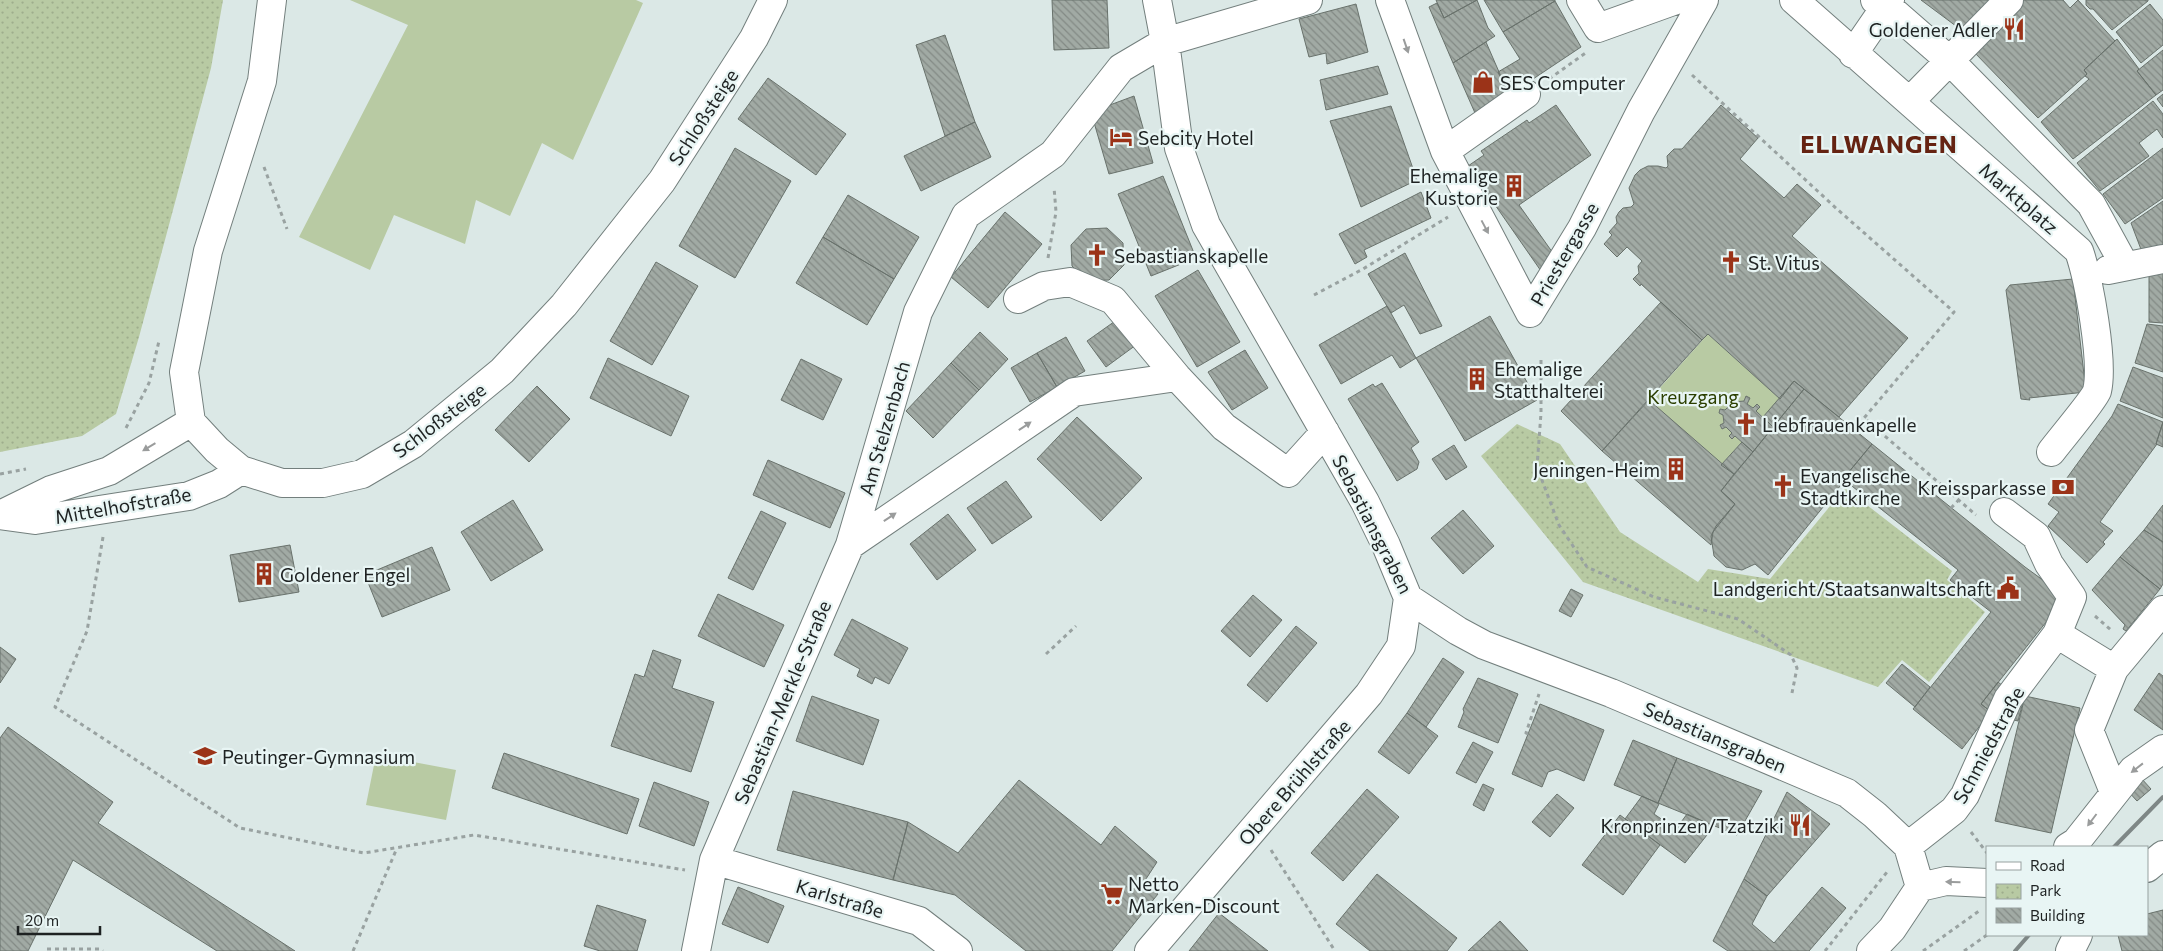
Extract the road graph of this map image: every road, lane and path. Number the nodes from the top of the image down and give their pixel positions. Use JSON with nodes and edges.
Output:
{"nodes":[{"id":1,"x":272,"y":0,"type":"edge"},
{"id":2,"x":774,"y":0,"type":"edge"},
{"id":3,"x":1308,"y":0,"type":"edge"},
{"id":4,"x":1390,"y":0,"type":"edge"},
{"id":5,"x":1581,"y":0,"type":"edge"},
{"id":6,"x":1676,"y":0,"type":"edge"},
{"id":7,"x":1704,"y":0,"type":"edge"},
{"id":8,"x":1794,"y":0,"type":"edge"},
{"id":9,"x":2009,"y":0,"type":"edge"},
{"id":10,"x":1155,"y":2,"type":"edge"},
{"id":11,"x":1884,"y":2,"type":"edge"},
{"id":12,"x":1165,"y":42,"type":"junction"},
{"id":13,"x":1853,"y":54,"type":"junction"},
{"id":14,"x":1672,"y":56,"type":"junction"},
{"id":15,"x":1950,"y":60,"type":"junction"},
{"id":16,"x":1526,"y":94,"type":"dead end"},
{"id":17,"x":1910,"y":101,"type":"junction"},
{"id":18,"x":249,"y":124,"type":"junction"},
{"id":19,"x":1445,"y":151,"type":"junction"},
{"id":20,"x":1053,"y":154,"type":"junction"},
{"id":21,"x":1472,"y":202,"type":"junction"},
{"id":22,"x":287,"y":230,"type":"dead end"},
{"id":23,"x":2163,"y":259,"type":"edge"},
{"id":24,"x":2125,"y":266,"type":"junction"},
{"id":25,"x":2087,"y":275,"type":"junction"},
{"id":26,"x":1044,"y":286,"type":"junction"},
{"id":27,"x":1314,"y":295,"type":"dead end"},
{"id":28,"x":1018,"y":300,"type":"dead end"},
{"id":29,"x":193,"y":329,"type":"junction"},
{"id":30,"x":1541,"y":360,"type":"dead end"},
{"id":31,"x":1177,"y":377,"type":"junction"},
{"id":32,"x":191,"y":422,"type":"junction"},
{"id":33,"x":1325,"y":432,"type":"junction"},
{"id":34,"x":123,"y":434,"type":"dead end"},
{"id":35,"x":2051,"y":452,"type":"dead end"},
{"id":36,"x":242,"y":470,"type":"junction"},
{"id":37,"x":1974,"y":484,"type":"dead end"},
{"id":38,"x":1959,"y":500,"type":"junction"},
{"id":39,"x":1951,"y":508,"type":"dead end"},
{"id":40,"x":101,"y":509,"type":"junction"},
{"id":41,"x":0,"y":515,"type":"edge"},
{"id":42,"x":1993,"y":516,"type":"joint"},
{"id":43,"x":850,"y":545,"type":"junction"},
{"id":44,"x":2072,"y":597,"type":"junction"},
{"id":45,"x":1408,"y":598,"type":"junction"},
{"id":46,"x":2163,"y":610,"type":"edge"},
{"id":47,"x":1076,"y":626,"type":"dead end"},
{"id":48,"x":2057,"y":634,"type":"junction"},
{"id":49,"x":2132,"y":648,"type":"junction"},
{"id":50,"x":1046,"y":654,"type":"dead end"},
{"id":51,"x":1547,"y":669,"type":"junction"},
{"id":52,"x":2114,"y":670,"type":"junction"},
{"id":53,"x":1792,"y":692,"type":"dead end"},
{"id":54,"x":1528,"y":734,"type":"dead end"},
{"id":55,"x":2163,"y":749,"type":"edge"},
{"id":56,"x":2114,"y":792,"type":"junction"},
{"id":57,"x":1256,"y":827,"type":"junction"},
{"id":58,"x":1908,"y":846,"type":"junction"},
{"id":59,"x":2070,"y":846,"type":"edge"},
{"id":60,"x":397,"y":848,"type":"junction"},
{"id":61,"x":2163,"y":855,"type":"edge"},
{"id":62,"x":712,"y":867,"type":"junction"},
{"id":63,"x":2148,"y":867,"type":"edge"},
{"id":64,"x":1920,"y":887,"type":"junction"},
{"id":65,"x":1984,"y":896,"type":"edge"},
{"id":66,"x":1986,"y":936,"type":"edge"},
{"id":67,"x":2078,"y":936,"type":"edge"},
{"id":68,"x":47,"y":949,"type":"dead end"},
{"id":69,"x":103,"y":951,"type":"edge"},
{"id":70,"x":353,"y":951,"type":"edge"},
{"id":71,"x":696,"y":951,"type":"edge"},
{"id":72,"x":958,"y":951,"type":"edge"},
{"id":73,"x":1149,"y":951,"type":"edge"},
{"id":74,"x":1335,"y":951,"type":"edge"},
{"id":75,"x":1825,"y":951,"type":"edge"},
{"id":76,"x":1871,"y":951,"type":"edge"},
{"id":77,"x":1923,"y":951,"type":"edge"},
{"id":78,"x":1964,"y":951,"type":"edge"},
{"id":79,"x":2070,"y":951,"type":"edge"}],
"edges":[{"from":1,"to":18,"type":"street"},
{"from":2,"to":36,"type":"street","name":"Schloßsteige"},
{"from":3,"to":12,"type":"street","name":"Am Stelzenbach"},
{"from":4,"to":19,"type":"street","name":"Priestergasse","one_way":true},
{"from":5,"to":6,"type":"street"},
{"from":7,"to":14,"type":"street","name":"Priestergasse"},
{"from":8,"to":13,"type":"street","name":"Marktplatz"},
{"from":9,"to":15,"type":"street"},
{"from":10,"to":12,"type":"street","name":"Sebastiansgraben"},
{"from":11,"to":13,"type":"street"},
{"from":11,"to":15,"type":"street"},
{"from":12,"to":20,"type":"street","name":"Am Stelzenbach"},
{"from":12,"to":33,"type":"street","name":"Sebastiansgraben"},
{"from":13,"to":17,"type":"street","name":"Marktplatz"},
{"from":21,"to":14,"type":"street","name":"Priestergasse","one_way":true},
{"from":14,"to":38,"type":"path"},
{"from":15,"to":17,"type":"street"},
{"from":15,"to":24,"type":"street"},
{"from":16,"to":19,"type":"street"},
{"from":17,"to":25,"type":"street","name":"Marktplatz"},
{"from":18,"to":22,"type":"path"},
{"from":18,"to":29,"type":"street"},
{"from":19,"to":21,"type":"street","name":"Priestergasse"},
{"from":20,"to":26,"type":"path"},
{"from":20,"to":43,"type":"street","name":"Am Stelzenbach"},
{"from":21,"to":27,"type":"path"},
{"from":23,"to":24,"type":"street"},
{"from":24,"to":25,"type":"street"},
{"from":25,"to":35,"type":"street","name":"Marktplatz"},
{"from":26,"to":28,"type":"street"},
{"from":26,"to":31,"type":"street"},
{"from":29,"to":32,"type":"street"},
{"from":29,"to":34,"type":"path"},
{"from":30,"to":53,"type":"path"},
{"from":31,"to":33,"type":"street"},
{"from":43,"to":31,"type":"street","name":"Am Stelzenbach","one_way":true},
{"from":32,"to":36,"type":"street","name":"Schloßsteige"},
{"from":32,"to":41,"type":"street","name":"Mittelhofstraße","one_way":true},
{"from":33,"to":45,"type":"street","name":"Sebastiansgraben"},
{"from":36,"to":40,"type":"street","name":"Mittelhofstraße"},
{"from":37,"to":38,"type":"path"},
{"from":38,"to":39,"type":"path"},
{"from":38,"to":42,"type":"path"},
{"from":40,"to":41,"type":"street","name":"Mittelhofstraße"},
{"from":40,"to":60,"type":"path"},
{"from":42,"to":44,"type":"street"},
{"from":43,"to":62,"type":"street","name":"Sebastian-Merkle-Straße"},
{"from":44,"to":48,"type":"street","name":"Schmiedstraße"},
{"from":44,"to":49,"type":"path"},
{"from":45,"to":51,"type":"street","name":"Sebastiansgraben"},
{"from":45,"to":57,"type":"street","name":"Obere Brühlstraße"},
{"from":46,"to":49,"type":"street"},
{"from":47,"to":50,"type":"path"},
{"from":48,"to":52,"type":"street"},
{"from":48,"to":58,"type":"street","name":"Schmiedstraße"},
{"from":49,"to":52,"type":"street"},
{"from":51,"to":54,"type":"path"},
{"from":51,"to":58,"type":"street","name":"Sebastiansgraben"},
{"from":52,"to":56,"type":"street"},
{"from":55,"to":56,"type":"street","one_way":true},
{"from":56,"to":59,"type":"street","one_way":true},
{"from":57,"to":73,"type":"street","name":"Obere Brühlstraße"},
{"from":57,"to":74,"type":"path"},
{"from":58,"to":64,"type":"street"},
{"from":58,"to":75,"type":"path"},
{"from":60,"to":62,"type":"path"},
{"from":60,"to":70,"type":"path"},
{"from":61,"to":63,"type":"street"},
{"from":62,"to":71,"type":"street","name":"Sebastian-Merkle-Straße"},
{"from":62,"to":72,"type":"street","name":"Karlstraße"},
{"from":65,"to":64,"type":"street","one_way":true},
{"from":64,"to":76,"type":"street"},
{"from":65,"to":77,"type":"path"},
{"from":66,"to":78,"type":"path"},
{"from":67,"to":79,"type":"street"},
{"from":68,"to":69,"type":"path"}]}
